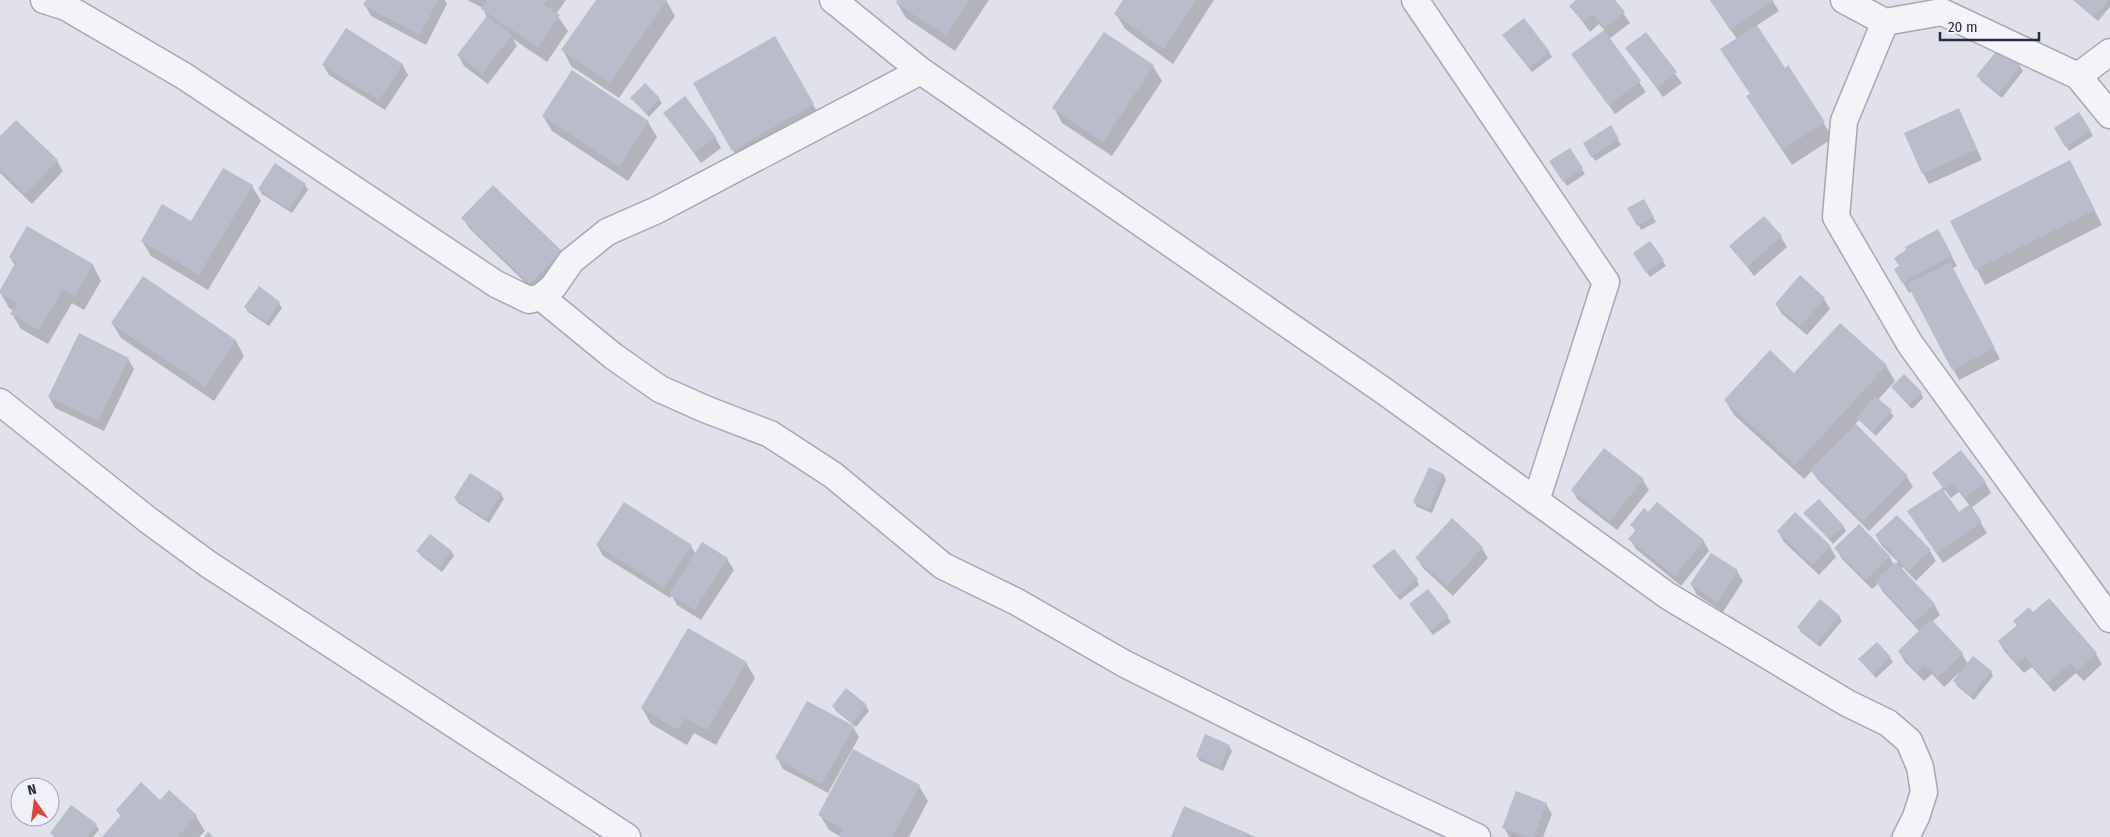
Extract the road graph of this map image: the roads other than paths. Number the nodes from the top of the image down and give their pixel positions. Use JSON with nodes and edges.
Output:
{"nodes":[{"id":1,"x":44,"y":0,"type":"edge"},
{"id":2,"x":833,"y":0,"type":"edge"},
{"id":3,"x":1416,"y":0,"type":"edge"},
{"id":4,"x":1844,"y":0,"type":"edge"},
{"id":5,"x":1885,"y":22,"type":"junction"},
{"id":6,"x":2110,"y":52,"type":"edge"},
{"id":7,"x":920,"y":71,"type":"junction"},
{"id":8,"x":2078,"y":76,"type":"junction"},
{"id":9,"x":2110,"y":115,"type":"edge"},
{"id":10,"x":541,"y":297,"type":"junction"},
{"id":11,"x":0,"y":402,"type":"edge"},
{"id":12,"x":1536,"y":500,"type":"junction"},
{"id":13,"x":2110,"y":619,"type":"edge"},
{"id":14,"x":626,"y":837,"type":"edge"},
{"id":15,"x":1477,"y":837,"type":"edge"},
{"id":16,"x":1906,"y":837,"type":"edge"}],
"edges":[{"from":1,"to":10,"type":"street"},
{"from":2,"to":7,"type":"street"},
{"from":3,"to":12,"type":"street"},
{"from":4,"to":5,"type":"street"},
{"from":5,"to":8,"type":"street"},
{"from":5,"to":13,"type":"street"},
{"from":6,"to":8,"type":"street"},
{"from":7,"to":10,"type":"street"},
{"from":7,"to":12,"type":"street"},
{"from":8,"to":9,"type":"street"},
{"from":10,"to":15,"type":"street"},
{"from":11,"to":14,"type":"street"},
{"from":12,"to":16,"type":"street"}]}
